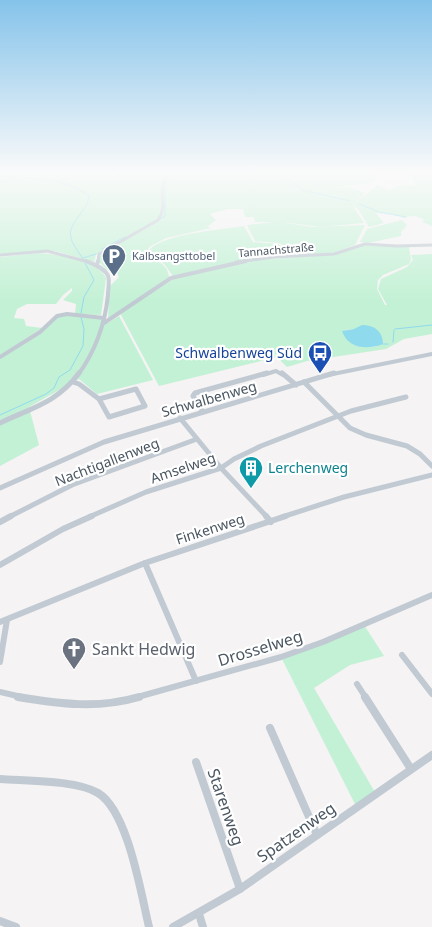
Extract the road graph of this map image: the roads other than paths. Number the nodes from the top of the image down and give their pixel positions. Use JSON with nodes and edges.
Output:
{"nodes":[{"id":1,"x":161,"y":215,"type":"edge"},
{"id":2,"x":432,"y":245,"type":"edge"},
{"id":3,"x":0,"y":255,"type":"edge"},
{"id":4,"x":97,"y":265,"type":"junction"},
{"id":5,"x":104,"y":320,"type":"junction"},
{"id":6,"x":432,"y":354,"type":"edge"},
{"id":7,"x":0,"y":357,"type":"edge"},
{"id":8,"x":73,"y":382,"type":"junction"},
{"id":9,"x":304,"y":382,"type":"junction"},
{"id":10,"x":296,"y":385,"type":"junction"},
{"id":11,"x":406,"y":397,"type":"dead end"},
{"id":12,"x":99,"y":399,"type":"junction"},
{"id":13,"x":203,"y":412,"type":"junction"},
{"id":14,"x":338,"y":417,"type":"junction"},
{"id":15,"x":180,"y":418,"type":"junction"},
{"id":16,"x":0,"y":423,"type":"edge"},
{"id":17,"x":197,"y":439,"type":"junction"},
{"id":18,"x":432,"y":458,"type":"edge"},
{"id":19,"x":426,"y":460,"type":"junction"},
{"id":20,"x":432,"y":466,"type":"edge"},
{"id":21,"x":221,"y":468,"type":"junction"},
{"id":22,"x":432,"y":475,"type":"edge"},
{"id":23,"x":0,"y":488,"type":"edge"},
{"id":24,"x":0,"y":522,"type":"edge"},
{"id":25,"x":271,"y":522,"type":"junction"},
{"id":26,"x":145,"y":563,"type":"junction"},
{"id":27,"x":0,"y":565,"type":"edge"},
{"id":28,"x":432,"y":595,"type":"edge"},
{"id":29,"x":3,"y":621,"type":"edge"},
{"id":30,"x":402,"y":655,"type":"dead end"},
{"id":31,"x":0,"y":662,"type":"edge"},
{"id":32,"x":196,"y":681,"type":"junction"},
{"id":33,"x":357,"y":684,"type":"dead end"},
{"id":34,"x":0,"y":692,"type":"edge"},
{"id":35,"x":432,"y":694,"type":"edge"},
{"id":36,"x":270,"y":728,"type":"dead end"},
{"id":37,"x":432,"y":755,"type":"edge"},
{"id":38,"x":196,"y":762,"type":"dead end"},
{"id":39,"x":410,"y":769,"type":"junction"},
{"id":40,"x":0,"y":779,"type":"edge"},
{"id":41,"x":317,"y":835,"type":"junction"},
{"id":42,"x":240,"y":890,"type":"junction"},
{"id":43,"x":199,"y":914,"type":"junction"},
{"id":44,"x":0,"y":922,"type":"edge"},
{"id":45,"x":16,"y":927,"type":"edge"},
{"id":46,"x":149,"y":927,"type":"edge"},
{"id":47,"x":173,"y":927,"type":"edge"},
{"id":48,"x":203,"y":927,"type":"edge"}],
"edges":[{"from":1,"to":4,"type":"street"},
{"from":2,"to":5,"type":"street","name":"Tannachstraße"},
{"from":3,"to":4,"type":"street"},
{"from":4,"to":5,"type":"street"},
{"from":5,"to":7,"type":"street"},
{"from":5,"to":8,"type":"street"},
{"from":6,"to":9,"type":"street","name":"Schwalbenweg"},
{"from":8,"to":12,"type":"street"},
{"from":8,"to":16,"type":"street"},
{"from":9,"to":10,"type":"street","name":"Schwalbenweg"},
{"from":9,"to":14,"type":"street"},
{"from":10,"to":13,"type":"street","name":"Schwalbenweg"},
{"from":10,"to":13,"type":"street"},
{"from":11,"to":14,"type":"street","name":"Amselweg"},
{"from":12,"to":12,"type":"street"},
{"from":13,"to":15,"type":"street","name":"Schwalbenweg"},
{"from":14,"to":19,"type":"street"},
{"from":14,"to":21,"type":"street","name":"Amselweg"},
{"from":15,"to":17,"type":"street"},
{"from":15,"to":23,"type":"street","name":"Schwalbenweg"},
{"from":17,"to":21,"type":"street"},
{"from":17,"to":24,"type":"street","name":"Nachtigallenweg"},
{"from":18,"to":19,"type":"street"},
{"from":19,"to":20,"type":"street"},
{"from":21,"to":25,"type":"street"},
{"from":21,"to":27,"type":"street","name":"Amselweg"},
{"from":22,"to":25,"type":"street","name":"Finkenweg"},
{"from":25,"to":26,"type":"street","name":"Finkenweg"},
{"from":26,"to":29,"type":"street","name":"Finkenweg"},
{"from":26,"to":32,"type":"street"},
{"from":28,"to":32,"type":"street","name":"Drosselweg"},
{"from":29,"to":31,"type":"street"},
{"from":30,"to":35,"type":"street"},
{"from":32,"to":34,"type":"street","name":"Drosselweg"},
{"from":33,"to":39,"type":"street"},
{"from":36,"to":41,"type":"street"},
{"from":37,"to":39,"type":"street","name":"Spatzenweg"},
{"from":38,"to":42,"type":"street","name":"Starenweg"},
{"from":39,"to":41,"type":"street","name":"Spatzenweg"},
{"from":40,"to":46,"type":"street"},
{"from":41,"to":42,"type":"street","name":"Spatzenweg"},
{"from":42,"to":43,"type":"street","name":"Spatzenweg"},
{"from":43,"to":47,"type":"street","name":"Spatzenweg"},
{"from":43,"to":48,"type":"street"},
{"from":44,"to":45,"type":"street"}]}
